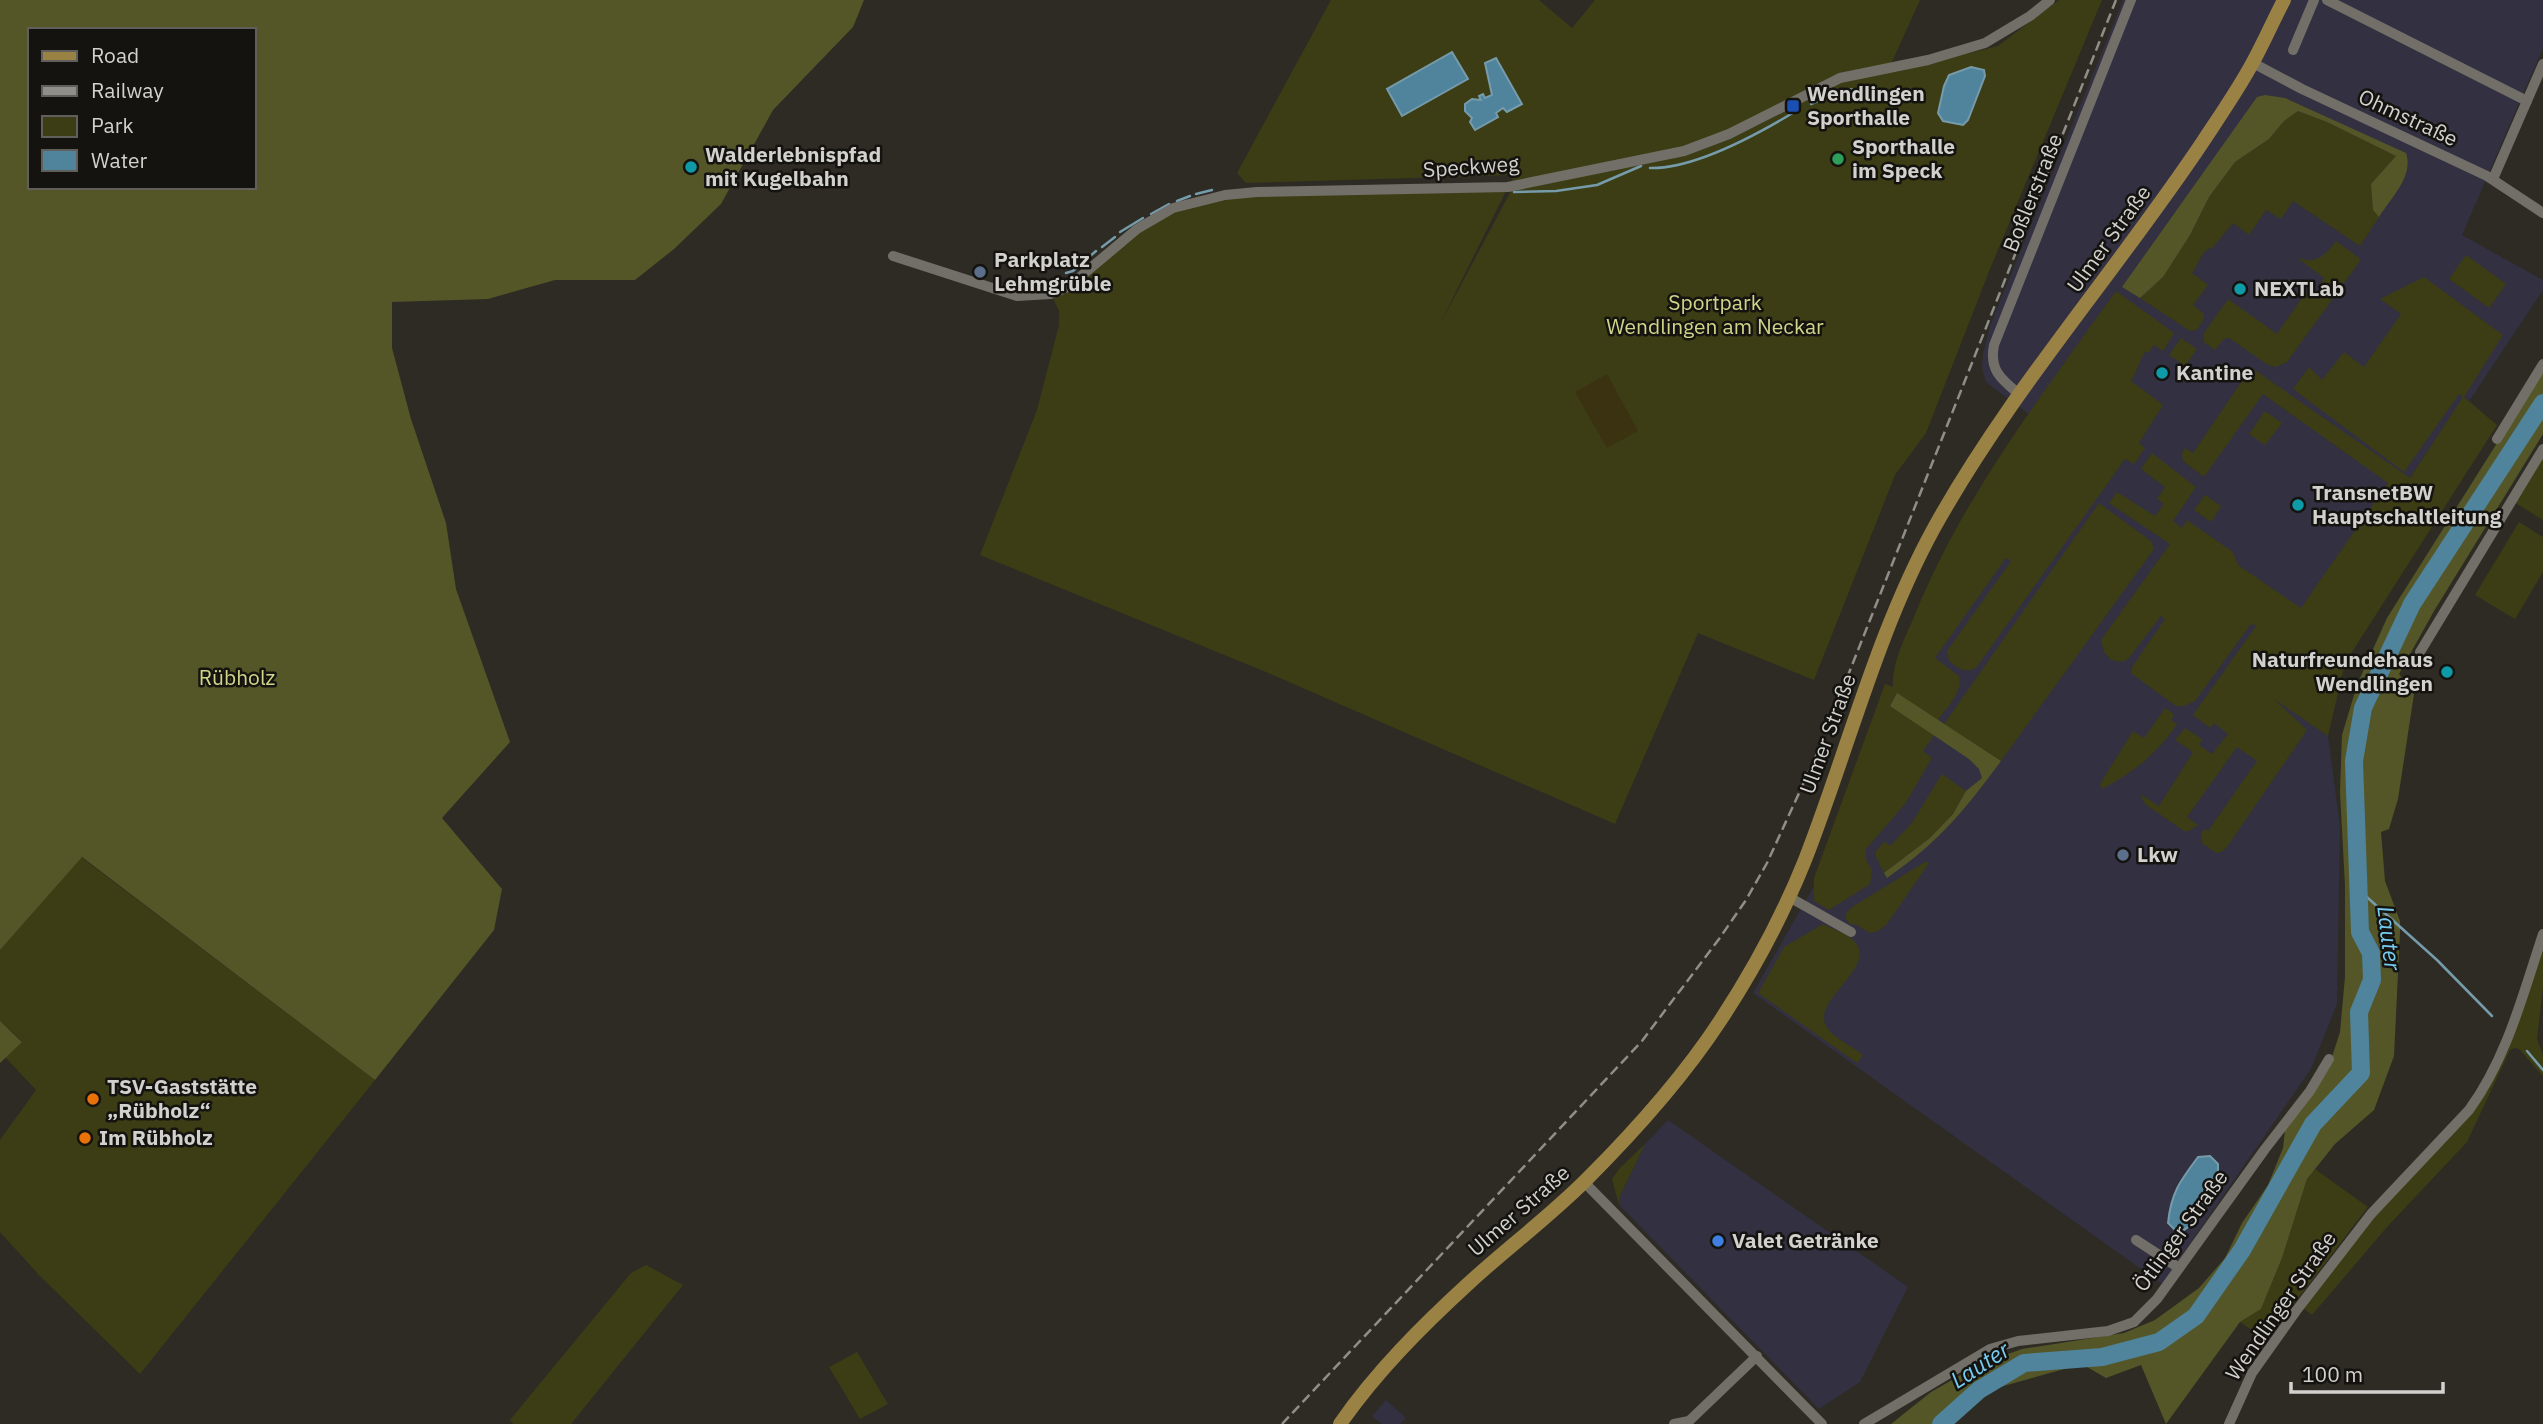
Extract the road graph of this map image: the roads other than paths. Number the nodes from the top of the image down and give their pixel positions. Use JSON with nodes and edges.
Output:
{"nodes":[{"id":1,"x":2050,"y":0,"type":"edge"},
{"id":2,"x":2132,"y":0,"type":"edge"},
{"id":3,"x":2284,"y":0,"type":"edge"},
{"id":4,"x":2314,"y":0,"type":"edge"},
{"id":5,"x":2327,"y":0,"type":"edge"},
{"id":6,"x":2293,"y":50,"type":"dead end"},
{"id":7,"x":2253,"y":62,"type":"junction"},
{"id":8,"x":2543,"y":64,"type":"edge"},
{"id":9,"x":2527,"y":101,"type":"junction"},
{"id":10,"x":2493,"y":179,"type":"junction"},
{"id":11,"x":2543,"y":213,"type":"edge"},
{"id":12,"x":893,"y":256,"type":"dead end"},
{"id":13,"x":2543,"y":364,"type":"edge"},
{"id":14,"x":2019,"y":394,"type":"junction"},
{"id":15,"x":2497,"y":439,"type":"dead end"},
{"id":16,"x":2543,"y":449,"type":"edge"},
{"id":17,"x":2420,"y":652,"type":"dead end"},
{"id":18,"x":1789,"y":897,"type":"junction"},
{"id":19,"x":1851,"y":932,"type":"dead end"},
{"id":20,"x":2543,"y":934,"type":"edge"},
{"id":21,"x":2329,"y":1059,"type":"dead end"},
{"id":22,"x":1584,"y":1182,"type":"junction"},
{"id":23,"x":2136,"y":1240,"type":"dead end"},
{"id":24,"x":2179,"y":1269,"type":"junction"},
{"id":25,"x":1757,"y":1356,"type":"junction"},
{"id":26,"x":1339,"y":1424,"type":"edge"},
{"id":27,"x":1674,"y":1424,"type":"edge"},
{"id":28,"x":1822,"y":1424,"type":"edge"},
{"id":29,"x":1864,"y":1424,"type":"edge"},
{"id":30,"x":2229,"y":1424,"type":"edge"}],
"edges":[{"from":1,"to":12,"type":"street","name":"Speckweg"},
{"from":2,"to":14,"type":"street","name":"Boßlerstraße"},
{"from":3,"to":7,"type":"main road","name":"Ulmer Straße"},
{"from":4,"to":6,"type":"street"},
{"from":5,"to":9,"type":"street"},
{"from":7,"to":10,"type":"street","name":"Ohmstraße"},
{"from":7,"to":14,"type":"main road","name":"Ulmer Straße"},
{"from":8,"to":9,"type":"street"},
{"from":9,"to":10,"type":"street"},
{"from":10,"to":11,"type":"street","name":"Ohmstraße"},
{"from":13,"to":15,"type":"street"},
{"from":14,"to":18,"type":"main road","name":"Ulmer Straße"},
{"from":16,"to":17,"type":"street"},
{"from":18,"to":19,"type":"street"},
{"from":18,"to":22,"type":"main road","name":"Ulmer Straße"},
{"from":20,"to":30,"type":"street","name":"Wendlinger Straße"},
{"from":21,"to":24,"type":"street","name":"Ötlinger Straße"},
{"from":22,"to":25,"type":"street"},
{"from":22,"to":26,"type":"main road","name":"Ulmer Straße"},
{"from":23,"to":24,"type":"street"},
{"from":24,"to":29,"type":"street","name":"Ötlinger Straße"},
{"from":25,"to":27,"type":"street"},
{"from":25,"to":28,"type":"street"}]}
